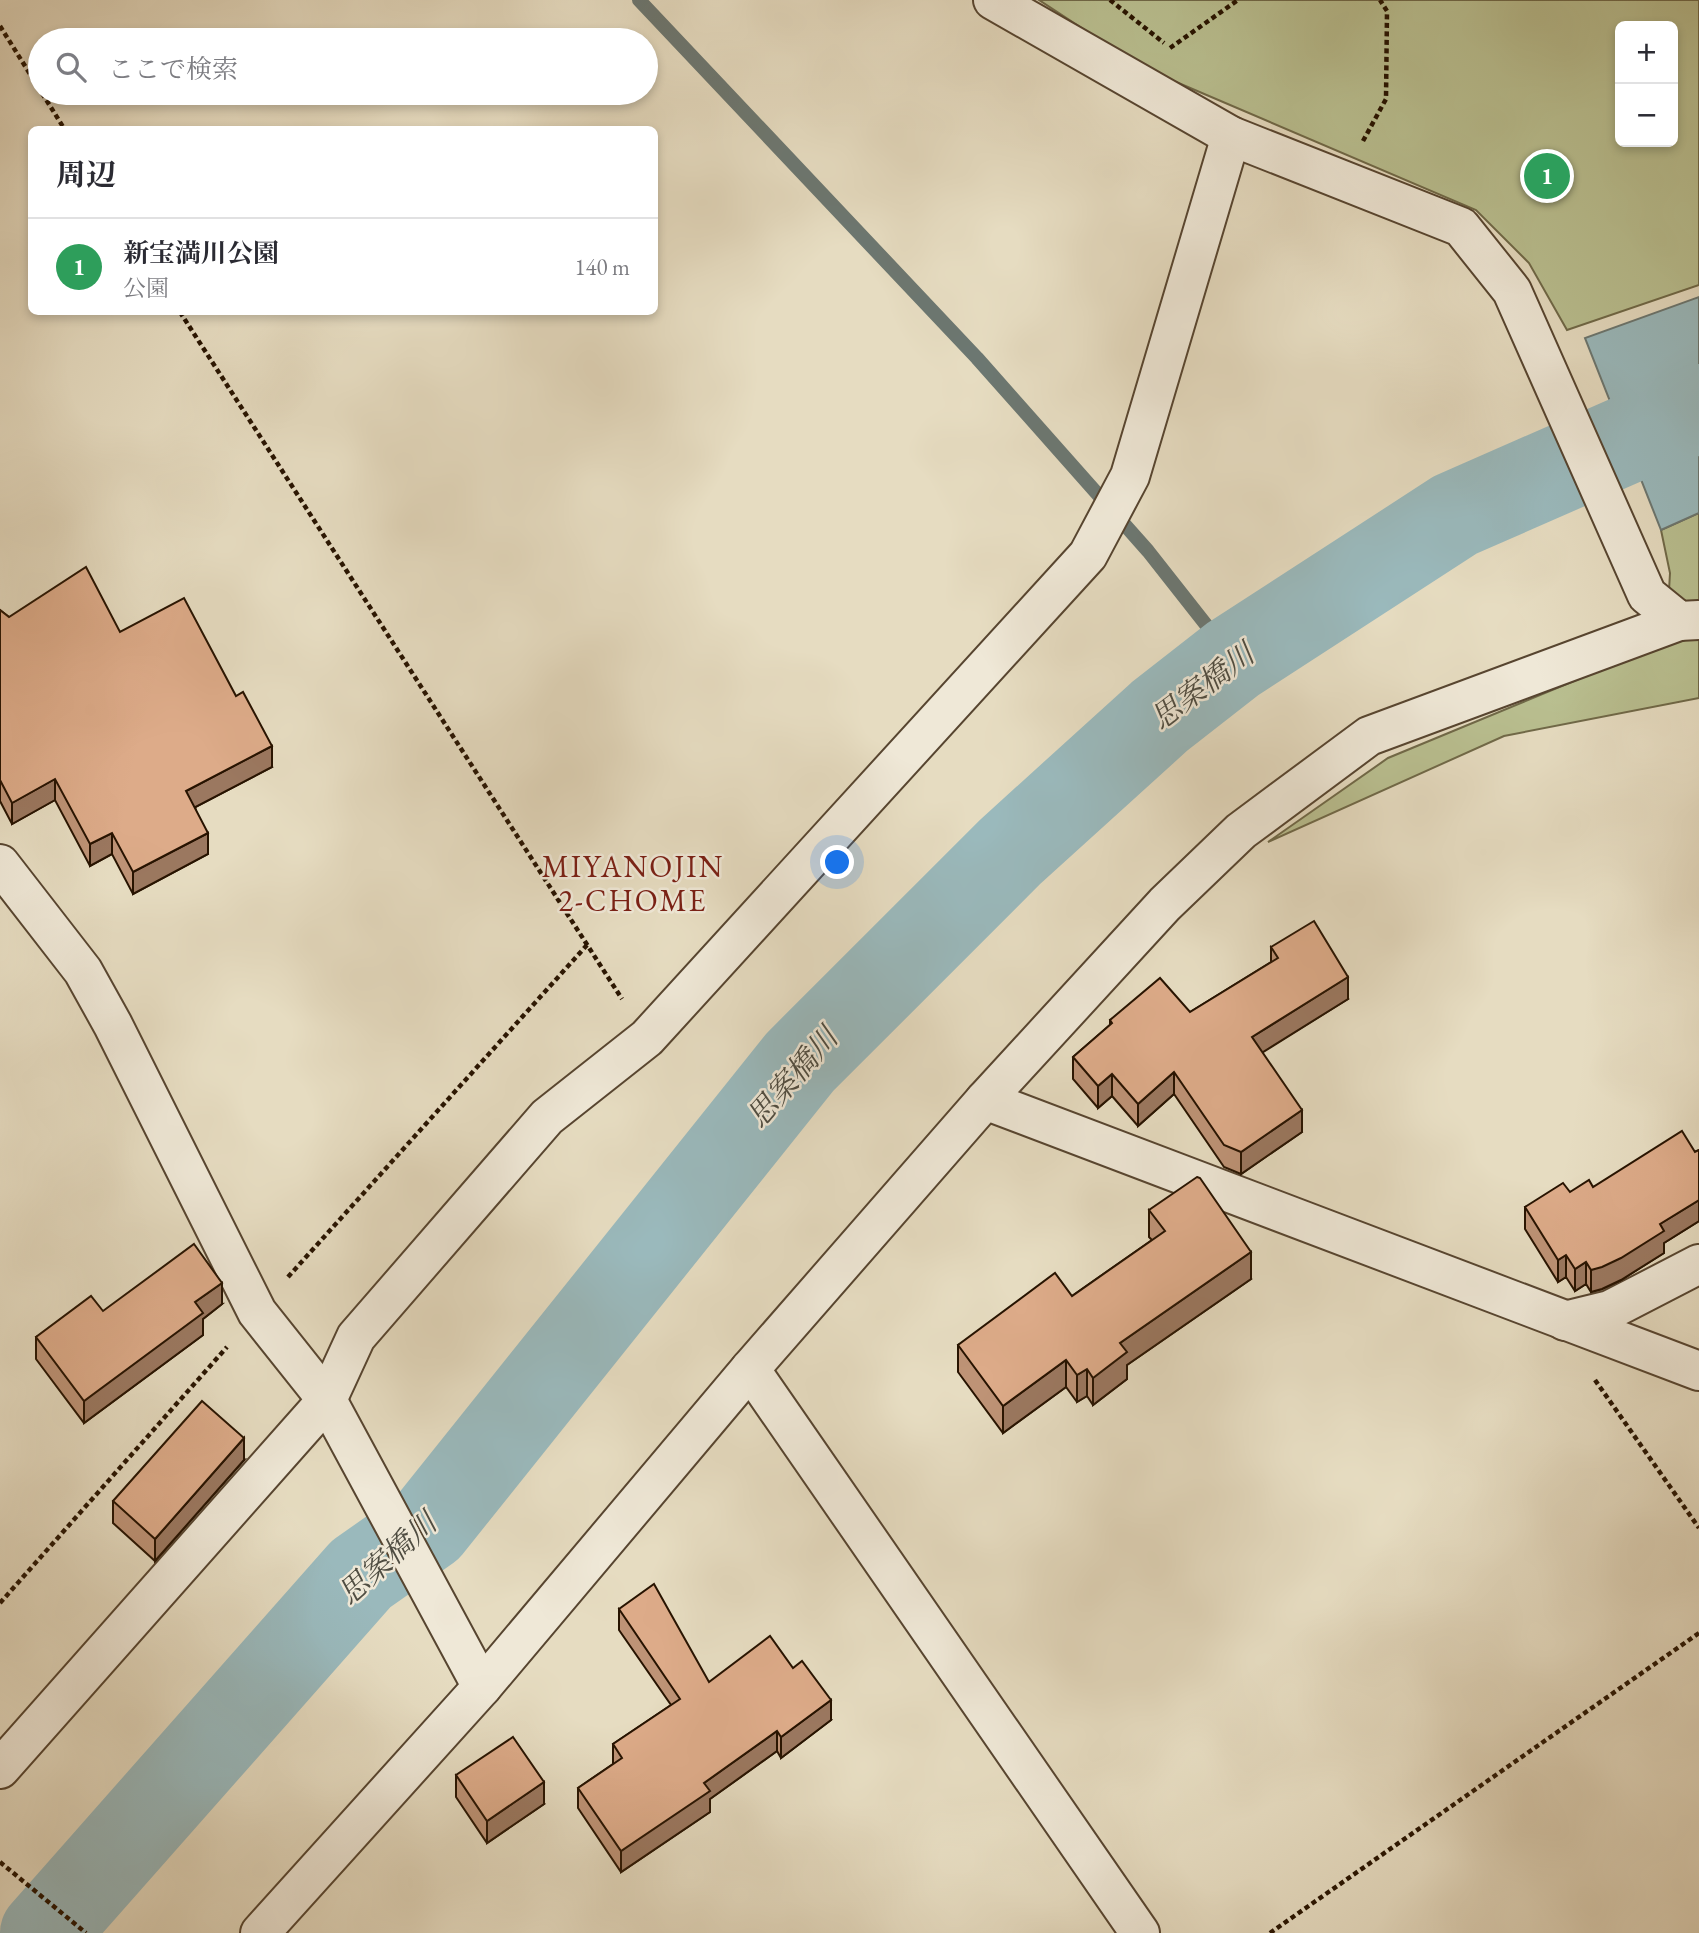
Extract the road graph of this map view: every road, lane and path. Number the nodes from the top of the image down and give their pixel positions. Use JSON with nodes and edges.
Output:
{"nodes":[{"id":1,"x":993,"y":0,"type":"edge"},
{"id":2,"x":1238,"y":0,"type":"edge"},
{"id":3,"x":1380,"y":0,"type":"edge"},
{"id":4,"x":0,"y":26,"type":"edge"},
{"id":5,"x":1170,"y":48,"type":"dead end"},
{"id":6,"x":28,"y":70,"type":"edge"},
{"id":7,"x":50,"y":105,"type":"edge"},
{"id":8,"x":63,"y":126,"type":"edge"},
{"id":9,"x":1231,"y":136,"type":"junction"},
{"id":10,"x":1341,"y":179,"type":"junction"},
{"id":11,"x":182,"y":315,"type":"edge"},
{"id":12,"x":1689,"y":621,"type":"edge"},
{"id":13,"x":1,"y":867,"type":"edge"},
{"id":14,"x":587,"y":944,"type":"junction"},
{"id":15,"x":647,"y":1038,"type":"junction"},
{"id":16,"x":985,"y":1100,"type":"junction"},
{"id":17,"x":1699,"y":1264,"type":"edge"},
{"id":18,"x":257,"y":1312,"type":"junction"},
{"id":19,"x":1565,"y":1321,"type":"junction"},
{"id":20,"x":750,"y":1369,"type":"junction"},
{"id":21,"x":1699,"y":1371,"type":"edge"},
{"id":22,"x":327,"y":1400,"type":"junction"},
{"id":23,"x":1699,"y":1528,"type":"edge"},
{"id":24,"x":0,"y":1604,"type":"edge"},
{"id":25,"x":1699,"y":1633,"type":"edge"},
{"id":26,"x":482,"y":1687,"type":"junction"},
{"id":27,"x":0,"y":1769,"type":"edge"},
{"id":28,"x":0,"y":1862,"type":"edge"},
{"id":29,"x":86,"y":1933,"type":"edge"},
{"id":30,"x":260,"y":1933,"type":"edge"},
{"id":31,"x":1140,"y":1933,"type":"edge"},
{"id":32,"x":1270,"y":1933,"type":"edge"}],
"edges":[{"from":1,"to":9,"type":"street"},
{"from":2,"to":5,"type":"path"},
{"from":3,"to":10,"type":"path"},
{"from":4,"to":6,"type":"path"},
{"from":7,"to":8,"type":"path"},
{"from":9,"to":10,"type":"street"},
{"from":9,"to":15,"type":"street"},
{"from":10,"to":12,"type":"street"},
{"from":11,"to":14,"type":"path"},
{"from":12,"to":16,"type":"street"},
{"from":13,"to":18,"type":"street"},
{"from":14,"to":15,"type":"path"},
{"from":14,"to":18,"type":"path"},
{"from":15,"to":22,"type":"street"},
{"from":16,"to":19,"type":"street"},
{"from":16,"to":20,"type":"street"},
{"from":17,"to":19,"type":"street"},
{"from":18,"to":22,"type":"street"},
{"from":18,"to":24,"type":"path"},
{"from":19,"to":21,"type":"street"},
{"from":19,"to":23,"type":"path"},
{"from":20,"to":26,"type":"street"},
{"from":20,"to":31,"type":"street"},
{"from":22,"to":26,"type":"street"},
{"from":22,"to":27,"type":"street"},
{"from":25,"to":32,"type":"path"},
{"from":26,"to":30,"type":"street"},
{"from":28,"to":29,"type":"path"}]}
